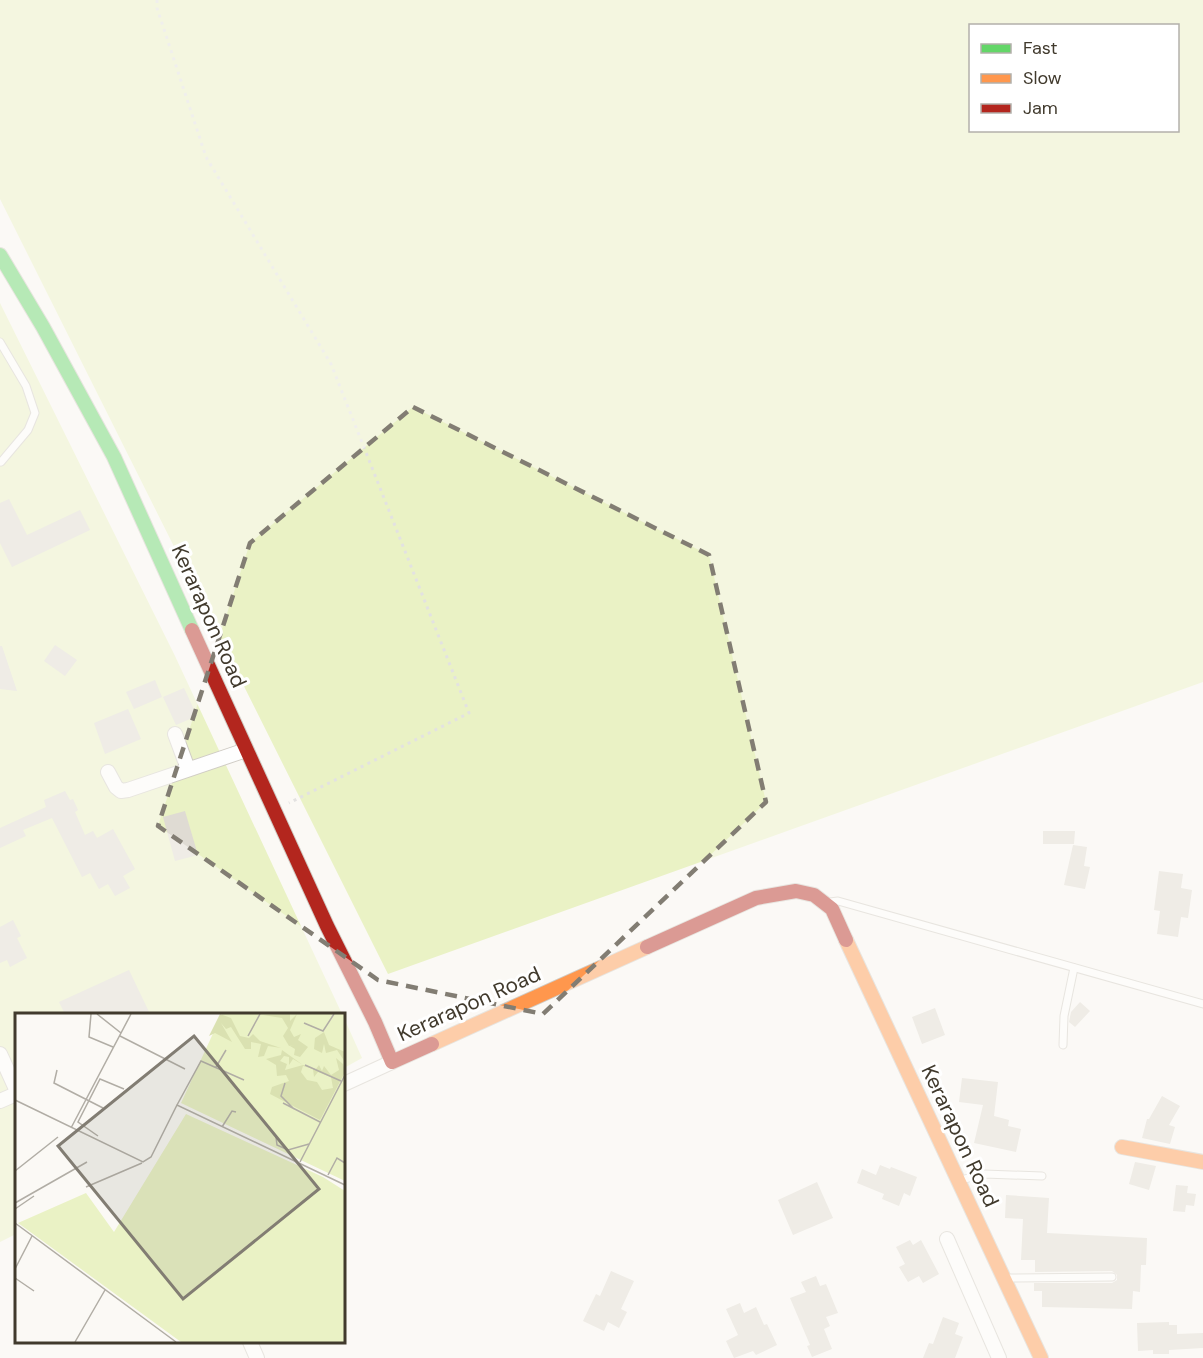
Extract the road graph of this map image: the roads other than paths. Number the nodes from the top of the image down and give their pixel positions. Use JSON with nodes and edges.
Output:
{"nodes":[{"id":1,"x":0,"y":255,"type":"edge"},
{"id":2,"x":0,"y":342,"type":"edge"},
{"id":3,"x":1,"y":462,"type":"edge"},
{"id":4,"x":175,"y":734,"type":"dead end"},
{"id":5,"x":246,"y":750,"type":"junction"},
{"id":6,"x":188,"y":770,"type":"junction"},
{"id":7,"x":108,"y":772,"type":"dead end"},
{"id":8,"x":826,"y":903,"type":"junction"},
{"id":9,"x":1074,"y":968,"type":"junction"},
{"id":10,"x":1203,"y":1004,"type":"edge"},
{"id":11,"x":1063,"y":1045,"type":"dead end"},
{"id":12,"x":0,"y":1054,"type":"edge"},
{"id":13,"x":392,"y":1062,"type":"junction"},
{"id":14,"x":345,"y":1084,"type":"edge"},
{"id":15,"x":15,"y":1087,"type":"edge"},
{"id":16,"x":15,"y":1094,"type":"edge"},
{"id":17,"x":0,"y":1101,"type":"edge"},
{"id":18,"x":1122,"y":1148,"type":"dead end"},
{"id":19,"x":1203,"y":1162,"type":"edge"},
{"id":20,"x":1042,"y":1176,"type":"dead end"},
{"id":21,"x":958,"y":1181,"type":"junction"},
{"id":22,"x":947,"y":1239,"type":"dead end"},
{"id":23,"x":1112,"y":1277,"type":"dead end"},
{"id":24,"x":1004,"y":1278,"type":"junction"},
{"id":25,"x":251,"y":1343,"type":"edge"},
{"id":26,"x":257,"y":1358,"type":"edge"},
{"id":27,"x":999,"y":1358,"type":"edge"},
{"id":28,"x":1041,"y":1358,"type":"edge"}],
"edges":[{"from":1,"to":5,"type":"street","name":"Kerarapon Road"},
{"from":2,"to":3,"type":"lane"},
{"from":4,"to":6,"type":"street"},
{"from":5,"to":6,"type":"street"},
{"from":5,"to":13,"type":"street","name":"Kerarapon Road"},
{"from":6,"to":7,"type":"street"},
{"from":8,"to":9,"type":"lane"},
{"from":8,"to":13,"type":"street","name":"Kerarapon Road"},
{"from":8,"to":21,"type":"street","name":"Kerarapon Road"},
{"from":9,"to":10,"type":"lane"},
{"from":9,"to":11,"type":"lane"},
{"from":12,"to":15,"type":"street"},
{"from":13,"to":14,"type":"street"},
{"from":16,"to":17,"type":"street"},
{"from":18,"to":19,"type":"street"},
{"from":20,"to":21,"type":"lane"},
{"from":21,"to":24,"type":"street","name":"Kerarapon Road"},
{"from":22,"to":27,"type":"street"},
{"from":23,"to":24,"type":"lane"},
{"from":24,"to":28,"type":"street","name":"Kerarapon Road"},
{"from":25,"to":26,"type":"street"}]}
